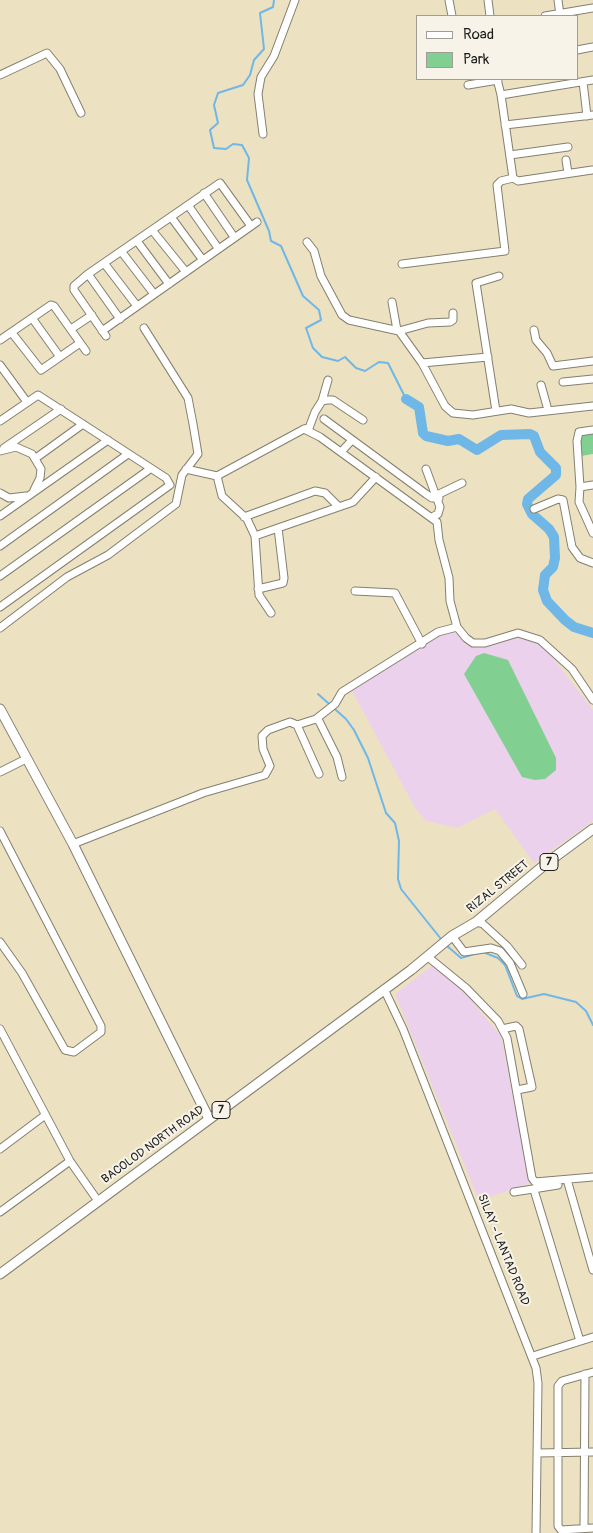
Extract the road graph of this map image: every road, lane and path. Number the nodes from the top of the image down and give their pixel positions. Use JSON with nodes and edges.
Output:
{"nodes":[{"id":1,"x":295,"y":0,"type":"edge"},
{"id":2,"x":449,"y":0,"type":"edge"},
{"id":3,"x":488,"y":0,"type":"edge"},
{"id":4,"x":558,"y":0,"type":"edge"},
{"id":5,"x":593,"y":8,"type":"edge"},
{"id":6,"x":452,"y":15,"type":"edge"},
{"id":7,"x":490,"y":15,"type":"edge"},
{"id":8,"x":560,"y":15,"type":"joint"},
{"id":9,"x":593,"y":47,"type":"edge"},
{"id":10,"x":578,"y":50,"type":"edge"},
{"id":11,"x":0,"y":75,"type":"edge"},
{"id":12,"x":498,"y":80,"type":"edge"},
{"id":13,"x":593,"y":80,"type":"edge"},
{"id":14,"x":583,"y":82,"type":"junction"},
{"id":15,"x":468,"y":85,"type":"dead end"},
{"id":16,"x":501,"y":95,"type":"junction"},
{"id":17,"x":81,"y":113,"type":"dead end"},
{"id":18,"x":590,"y":116,"type":"edge"},
{"id":19,"x":505,"y":125,"type":"junction"},
{"id":20,"x":263,"y":134,"type":"dead end"},
{"id":21,"x":568,"y":146,"type":"dead end"},
{"id":22,"x":510,"y":155,"type":"junction"},
{"id":23,"x":566,"y":160,"type":"dead end"},
{"id":24,"x":592,"y":170,"type":"dead end"},
{"id":25,"x":568,"y":173,"type":"junction"},
{"id":26,"x":513,"y":178,"type":"junction"},
{"id":27,"x":204,"y":193,"type":"junction"},
{"id":28,"x":188,"y":205,"type":"junction"},
{"id":29,"x":171,"y":217,"type":"junction"},
{"id":30,"x":152,"y":230,"type":"junction"},
{"id":31,"x":234,"y":237,"type":"junction"},
{"id":32,"x":137,"y":241,"type":"junction"},
{"id":33,"x":308,"y":242,"type":"dead end"},
{"id":34,"x":218,"y":248,"type":"junction"},
{"id":35,"x":121,"y":251,"type":"junction"},
{"id":36,"x":202,"y":259,"type":"junction"},
{"id":37,"x":104,"y":263,"type":"junction"},
{"id":38,"x":402,"y":264,"type":"dead end"},
{"id":39,"x":186,"y":272,"type":"junction"},
{"id":40,"x":88,"y":274,"type":"junction"},
{"id":41,"x":499,"y":276,"type":"dead end"},
{"id":42,"x":169,"y":284,"type":"junction"},
{"id":43,"x":154,"y":294,"type":"junction"},
{"id":44,"x":392,"y":302,"type":"dead end"},
{"id":45,"x":137,"y":306,"type":"junction"},
{"id":46,"x":453,"y":313,"type":"dead end"},
{"id":47,"x":92,"y":315,"type":"junction"},
{"id":48,"x":32,"y":318,"type":"junction"},
{"id":49,"x":120,"y":319,"type":"junction"},
{"id":50,"x":144,"y":328,"type":"dead end"},
{"id":51,"x":71,"y":329,"type":"junction"},
{"id":52,"x":398,"y":330,"type":"junction"},
{"id":53,"x":534,"y":330,"type":"dead end"},
{"id":54,"x":12,"y":333,"type":"junction"},
{"id":55,"x":0,"y":340,"type":"edge"},
{"id":56,"x":80,"y":343,"type":"junction"},
{"id":57,"x":86,"y":351,"type":"dead end"},
{"id":58,"x":60,"y":357,"type":"junction"},
{"id":59,"x":488,"y":357,"type":"junction"},
{"id":60,"x":593,"y":362,"type":"edge"},
{"id":61,"x":422,"y":363,"type":"junction"},
{"id":62,"x":0,"y":365,"type":"edge"},
{"id":63,"x":8,"y":376,"type":"junction"},
{"id":64,"x":593,"y":379,"type":"edge"},
{"id":65,"x":328,"y":380,"type":"dead end"},
{"id":66,"x":0,"y":381,"type":"edge"},
{"id":67,"x":562,"y":382,"type":"dead end"},
{"id":68,"x":541,"y":385,"type":"dead end"},
{"id":69,"x":322,"y":401,"type":"junction"},
{"id":70,"x":27,"y":402,"type":"junction"},
{"id":71,"x":593,"y":406,"type":"edge"},
{"id":72,"x":61,"y":409,"type":"junction"},
{"id":73,"x":548,"y":410,"type":"junction"},
{"id":74,"x":496,"y":411,"type":"junction"},
{"id":75,"x":324,"y":419,"type":"dead end"},
{"id":76,"x":363,"y":420,"type":"dead end"},
{"id":77,"x":0,"y":421,"type":"edge"},
{"id":78,"x":83,"y":424,"type":"junction"},
{"id":79,"x":304,"y":429,"type":"junction"},
{"id":80,"x":593,"y":430,"type":"edge"},
{"id":81,"x":108,"y":440,"type":"junction"},
{"id":82,"x":352,"y":440,"type":"junction"},
{"id":83,"x":0,"y":451,"type":"edge"},
{"id":84,"x":341,"y":452,"type":"junction"},
{"id":85,"x":128,"y":454,"type":"junction"},
{"id":86,"x":36,"y":458,"type":"junction"},
{"id":87,"x":150,"y":469,"type":"junction"},
{"id":88,"x":426,"y":470,"type":"dead end"},
{"id":89,"x":184,"y":472,"type":"junction"},
{"id":90,"x":217,"y":476,"type":"junction"},
{"id":91,"x":376,"y":477,"type":"junction"},
{"id":92,"x":462,"y":483,"type":"dead end"},
{"id":93,"x":593,"y":485,"type":"edge"},
{"id":94,"x":580,"y":487,"type":"junction"},
{"id":95,"x":0,"y":494,"type":"edge"},
{"id":96,"x":32,"y":494,"type":"junction"},
{"id":97,"x":438,"y":496,"type":"junction"},
{"id":98,"x":338,"y":506,"type":"junction"},
{"id":99,"x":534,"y":509,"type":"dead end"},
{"id":100,"x":593,"y":514,"type":"edge"},
{"id":101,"x":584,"y":515,"type":"junction"},
{"id":102,"x":0,"y":516,"type":"edge"},
{"id":103,"x":244,"y":517,"type":"junction"},
{"id":104,"x":432,"y":517,"type":"junction"},
{"id":105,"x":278,"y":528,"type":"junction"},
{"id":106,"x":593,"y":533,"type":"edge"},
{"id":107,"x":255,"y":536,"type":"junction"},
{"id":108,"x":0,"y":546,"type":"edge"},
{"id":109,"x":593,"y":563,"type":"edge"},
{"id":110,"x":0,"y":576,"type":"edge"},
{"id":111,"x":258,"y":589,"type":"junction"},
{"id":112,"x":355,"y":591,"type":"dead end"},
{"id":113,"x":0,"y":608,"type":"edge"},
{"id":114,"x":271,"y":613,"type":"dead end"},
{"id":115,"x":456,"y":627,"type":"junction"},
{"id":116,"x":0,"y":628,"type":"edge"},
{"id":117,"x":422,"y":644,"type":"junction"},
{"id":118,"x":593,"y":700,"type":"edge"},
{"id":119,"x":0,"y":710,"type":"edge"},
{"id":120,"x":316,"y":719,"type":"junction"},
{"id":121,"x":297,"y":725,"type":"junction"},
{"id":122,"x":26,"y":759,"type":"junction"},
{"id":123,"x":0,"y":772,"type":"edge"},
{"id":124,"x":319,"y":774,"type":"dead end"},
{"id":125,"x":342,"y":777,"type":"dead end"},
{"id":126,"x":593,"y":829,"type":"edge"},
{"id":127,"x":0,"y":831,"type":"edge"},
{"id":128,"x":73,"y":844,"type":"junction"},
{"id":129,"x":476,"y":922,"type":"junction"},
{"id":130,"x":451,"y":937,"type":"junction"},
{"id":131,"x":441,"y":945,"type":"joint"},
{"id":132,"x":1,"y":947,"type":"edge"},
{"id":133,"x":428,"y":957,"type":"junction"},
{"id":134,"x":522,"y":965,"type":"dead end"},
{"id":135,"x":384,"y":989,"type":"junction"},
{"id":136,"x":523,"y":994,"type":"dead end"},
{"id":137,"x":502,"y":1029,"type":"junction"},
{"id":138,"x":1,"y":1032,"type":"edge"},
{"id":139,"x":517,"y":1090,"type":"junction"},
{"id":140,"x":44,"y":1116,"type":"junction"},
{"id":141,"x":209,"y":1120,"type":"junction"},
{"id":142,"x":0,"y":1149,"type":"edge"},
{"id":143,"x":70,"y":1161,"type":"junction"},
{"id":144,"x":593,"y":1178,"type":"edge"},
{"id":145,"x":568,"y":1183,"type":"junction"},
{"id":146,"x":534,"y":1190,"type":"junction"},
{"id":147,"x":514,"y":1192,"type":"dead end"},
{"id":148,"x":98,"y":1201,"type":"junction"},
{"id":149,"x":0,"y":1212,"type":"edge"},
{"id":150,"x":593,"y":1270,"type":"edge"},
{"id":151,"x":0,"y":1274,"type":"edge"},
{"id":152,"x":593,"y":1337,"type":"edge"},
{"id":153,"x":580,"y":1341,"type":"junction"},
{"id":154,"x":533,"y":1356,"type":"junction"},
{"id":155,"x":593,"y":1372,"type":"edge"},
{"id":156,"x":585,"y":1374,"type":"junction"},
{"id":157,"x":585,"y":1452,"type":"junction"},
{"id":158,"x":593,"y":1452,"type":"edge"},
{"id":159,"x":538,"y":1453,"type":"junction"},
{"id":160,"x":559,"y":1453,"type":"junction"},
{"id":161,"x":584,"y":1528,"type":"junction"},
{"id":162,"x":593,"y":1528,"type":"edge"},
{"id":163,"x":536,"y":1533,"type":"edge"}],
"edges":[{"from":1,"to":20,"type":"street"},
{"from":2,"to":6,"type":"street"},
{"from":3,"to":7,"type":"street"},
{"from":4,"to":8,"type":"street"},
{"from":5,"to":8,"type":"street"},
{"from":9,"to":10,"type":"street"},
{"from":11,"to":17,"type":"street"},
{"from":12,"to":15,"type":"street"},
{"from":12,"to":16,"type":"street"},
{"from":13,"to":14,"type":"street"},
{"from":14,"to":16,"type":"street"},
{"from":14,"to":18,"type":"street"},
{"from":16,"to":19,"type":"street"},
{"from":18,"to":19,"type":"street"},
{"from":19,"to":22,"type":"street"},
{"from":21,"to":22,"type":"street"},
{"from":22,"to":26,"type":"street"},
{"from":23,"to":25,"type":"street"},
{"from":24,"to":25,"type":"street"},
{"from":25,"to":26,"type":"street"},
{"from":26,"to":38,"type":"street"},
{"from":27,"to":28,"type":"street"},
{"from":27,"to":31,"type":"street"},
{"from":27,"to":31,"type":"street"},
{"from":28,"to":29,"type":"street"},
{"from":28,"to":34,"type":"street"},
{"from":29,"to":30,"type":"street"},
{"from":29,"to":36,"type":"street"},
{"from":30,"to":32,"type":"street"},
{"from":30,"to":39,"type":"street"},
{"from":31,"to":34,"type":"street"},
{"from":32,"to":35,"type":"street"},
{"from":32,"to":42,"type":"street"},
{"from":33,"to":52,"type":"street"},
{"from":34,"to":36,"type":"street"},
{"from":35,"to":37,"type":"street"},
{"from":35,"to":43,"type":"street"},
{"from":36,"to":39,"type":"street"},
{"from":37,"to":40,"type":"street"},
{"from":37,"to":45,"type":"street"},
{"from":39,"to":42,"type":"street"},
{"from":40,"to":47,"type":"street"},
{"from":40,"to":49,"type":"street"},
{"from":41,"to":59,"type":"street"},
{"from":42,"to":43,"type":"street"},
{"from":43,"to":45,"type":"street"},
{"from":44,"to":52,"type":"street"},
{"from":45,"to":49,"type":"street"},
{"from":46,"to":52,"type":"street"},
{"from":47,"to":49,"type":"street"},
{"from":47,"to":51,"type":"street"},
{"from":48,"to":51,"type":"street"},
{"from":48,"to":54,"type":"street"},
{"from":48,"to":58,"type":"street"},
{"from":50,"to":89,"type":"street"},
{"from":51,"to":56,"type":"street"},
{"from":52,"to":61,"type":"street"},
{"from":53,"to":60,"type":"street"},
{"from":54,"to":55,"type":"street"},
{"from":54,"to":58,"type":"street"},
{"from":56,"to":57,"type":"street"},
{"from":56,"to":58,"type":"street"},
{"from":59,"to":61,"type":"street"},
{"from":59,"to":74,"type":"street"},
{"from":61,"to":74,"type":"street"},
{"from":62,"to":63,"type":"street"},
{"from":63,"to":66,"type":"street"},
{"from":63,"to":70,"type":"street"},
{"from":64,"to":67,"type":"street"},
{"from":65,"to":69,"type":"street"},
{"from":68,"to":73,"type":"street"},
{"from":69,"to":76,"type":"street"},
{"from":69,"to":79,"type":"street"},
{"from":70,"to":72,"type":"street"},
{"from":70,"to":77,"type":"street"},
{"from":71,"to":73,"type":"street"},
{"from":72,"to":78,"type":"street"},
{"from":72,"to":83,"type":"street"},
{"from":73,"to":74,"type":"street"},
{"from":75,"to":82,"type":"street"},
{"from":78,"to":81,"type":"street"},
{"from":78,"to":86,"type":"street"},
{"from":79,"to":84,"type":"street"},
{"from":79,"to":90,"type":"street"},
{"from":80,"to":94,"type":"street"},
{"from":81,"to":85,"type":"street"},
{"from":81,"to":96,"type":"street"},
{"from":82,"to":84,"type":"street"},
{"from":82,"to":97,"type":"street"},
{"from":83,"to":86,"type":"street"},
{"from":84,"to":91,"type":"street"},
{"from":85,"to":87,"type":"street"},
{"from":85,"to":108,"type":"street"},
{"from":86,"to":96,"type":"street"},
{"from":87,"to":110,"type":"street"},
{"from":87,"to":113,"type":"street"},
{"from":88,"to":97,"type":"street"},
{"from":89,"to":90,"type":"street"},
{"from":89,"to":116,"type":"street"},
{"from":90,"to":103,"type":"street"},
{"from":91,"to":98,"type":"street"},
{"from":91,"to":104,"type":"street"},
{"from":92,"to":97,"type":"street"},
{"from":93,"to":94,"type":"street"},
{"from":94,"to":101,"type":"street"},
{"from":95,"to":96,"type":"street"},
{"from":96,"to":102,"type":"street"},
{"from":97,"to":104,"type":"street"},
{"from":98,"to":103,"type":"street"},
{"from":98,"to":105,"type":"street"},
{"from":99,"to":109,"type":"street"},
{"from":100,"to":101,"type":"street"},
{"from":101,"to":106,"type":"street"},
{"from":103,"to":107,"type":"street"},
{"from":104,"to":115,"type":"street"},
{"from":105,"to":107,"type":"street"},
{"from":105,"to":111,"type":"street"},
{"from":107,"to":111,"type":"street"},
{"from":111,"to":114,"type":"street"},
{"from":112,"to":117,"type":"street"},
{"from":115,"to":117,"type":"street"},
{"from":115,"to":118,"type":"street"},
{"from":117,"to":120,"type":"street"},
{"from":119,"to":122,"type":"main road"},
{"from":120,"to":121,"type":"street"},
{"from":120,"to":125,"type":"street"},
{"from":121,"to":124,"type":"street"},
{"from":121,"to":128,"type":"street"},
{"from":122,"to":123,"type":"street"},
{"from":122,"to":128,"type":"main road"},
{"from":126,"to":129,"type":"main road","name":"RIZAL STREET","number":"7"},
{"from":127,"to":132,"type":"street"},
{"from":128,"to":141,"type":"main road"},
{"from":129,"to":130,"type":"main road","name":"RIZAL STREET","number":"7"},
{"from":129,"to":134,"type":"street"},
{"from":130,"to":131,"type":"main road","name":"RIZAL STREET","number":"7"},
{"from":130,"to":136,"type":"street"},
{"from":131,"to":133,"type":"main road","name":"BACOLOD NORTH ROAD","number":"7"},
{"from":133,"to":135,"type":"main road","name":"BACOLOD NORTH ROAD","number":"7"},
{"from":133,"to":137,"type":"street"},
{"from":135,"to":141,"type":"main road","name":"BACOLOD NORTH ROAD","number":"7"},
{"from":135,"to":154,"type":"street","name":"SILAY - LANTAD ROAD"},
{"from":137,"to":139,"type":"street"},
{"from":137,"to":139,"type":"street"},
{"from":138,"to":140,"type":"street"},
{"from":139,"to":144,"type":"street"},
{"from":140,"to":142,"type":"street"},
{"from":140,"to":143,"type":"street"},
{"from":141,"to":148,"type":"main road","name":"BACOLOD NORTH ROAD","number":"7"},
{"from":143,"to":148,"type":"street"},
{"from":143,"to":149,"type":"street"},
{"from":144,"to":145,"type":"street"},
{"from":145,"to":146,"type":"street"},
{"from":145,"to":150,"type":"street"},
{"from":146,"to":147,"type":"street"},
{"from":146,"to":153,"type":"street"},
{"from":148,"to":151,"type":"main road","name":"BACOLOD NORTH ROAD","number":"7"},
{"from":152,"to":153,"type":"street"},
{"from":153,"to":154,"type":"street"},
{"from":154,"to":159,"type":"street","name":"SILAY - LANTAD ROAD"},
{"from":155,"to":156,"type":"street"},
{"from":156,"to":157,"type":"street"},
{"from":156,"to":160,"type":"street"},
{"from":157,"to":158,"type":"street"},
{"from":157,"to":160,"type":"street"},
{"from":157,"to":161,"type":"street"},
{"from":159,"to":160,"type":"street"},
{"from":159,"to":163,"type":"street","name":"SILAY - LANTAD ROAD"},
{"from":160,"to":161,"type":"street"},
{"from":161,"to":162,"type":"street"}]}
